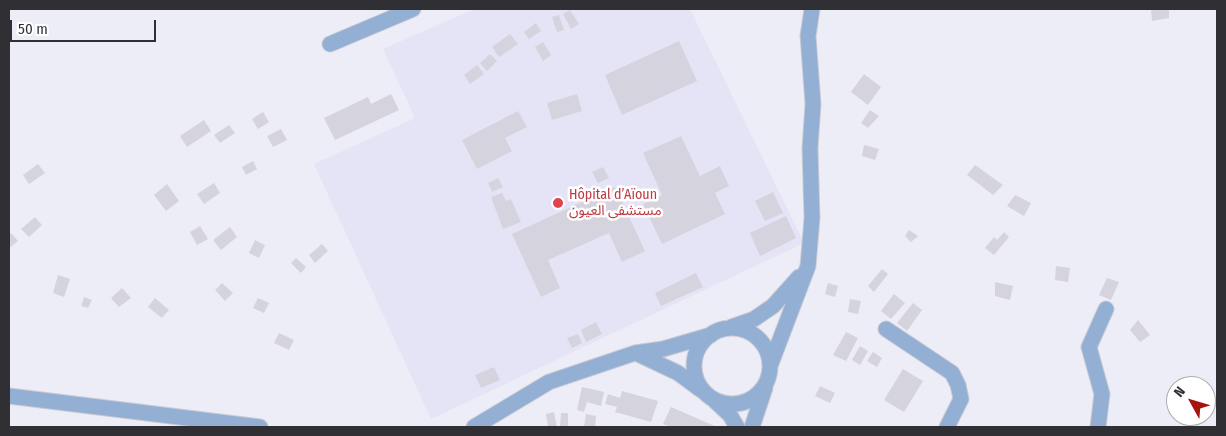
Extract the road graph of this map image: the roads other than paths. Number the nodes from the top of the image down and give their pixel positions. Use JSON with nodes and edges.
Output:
{"nodes":[{"id":1,"x":413,"y":9,"type":"edge"},
{"id":2,"x":812,"y":9,"type":"edge"},
{"id":3,"x":330,"y":44,"type":"dead end"},
{"id":4,"x":808,"y":266,"type":"junction"},
{"id":5,"x":1106,"y":309,"type":"dead end"},
{"id":6,"x":725,"y":329,"type":"junction"},
{"id":7,"x":886,"y":329,"type":"dead end"},
{"id":8,"x":710,"y":335,"type":"junction"},
{"id":9,"x":635,"y":353,"type":"junction"},
{"id":10,"x":770,"y":366,"type":"junction"},
{"id":11,"x":767,"y":381,"type":"junction"},
{"id":12,"x":702,"y":390,"type":"junction"},
{"id":13,"x":9,"y":396,"type":"edge"},
{"id":14,"x":714,"y":400,"type":"junction"},
{"id":15,"x":260,"y":427,"type":"edge"},
{"id":16,"x":475,"y":427,"type":"edge"},
{"id":17,"x":737,"y":427,"type":"edge"},
{"id":18,"x":752,"y":427,"type":"edge"},
{"id":19,"x":947,"y":427,"type":"edge"},
{"id":20,"x":1098,"y":427,"type":"edge"}],
"edges":[{"from":1,"to":3,"type":"street"},
{"from":2,"to":4,"type":"street"},
{"from":4,"to":6,"type":"street"},
{"from":4,"to":10,"type":"street"},
{"from":5,"to":20,"type":"street"},
{"from":6,"to":8,"type":"street"},
{"from":6,"to":10,"type":"street"},
{"from":7,"to":19,"type":"street"},
{"from":8,"to":9,"type":"street"},
{"from":8,"to":12,"type":"street"},
{"from":9,"to":12,"type":"street"},
{"from":9,"to":16,"type":"street"},
{"from":10,"to":11,"type":"street"},
{"from":11,"to":14,"type":"street"},
{"from":11,"to":18,"type":"street"},
{"from":12,"to":14,"type":"street"},
{"from":13,"to":15,"type":"street"},
{"from":14,"to":17,"type":"street"}]}
